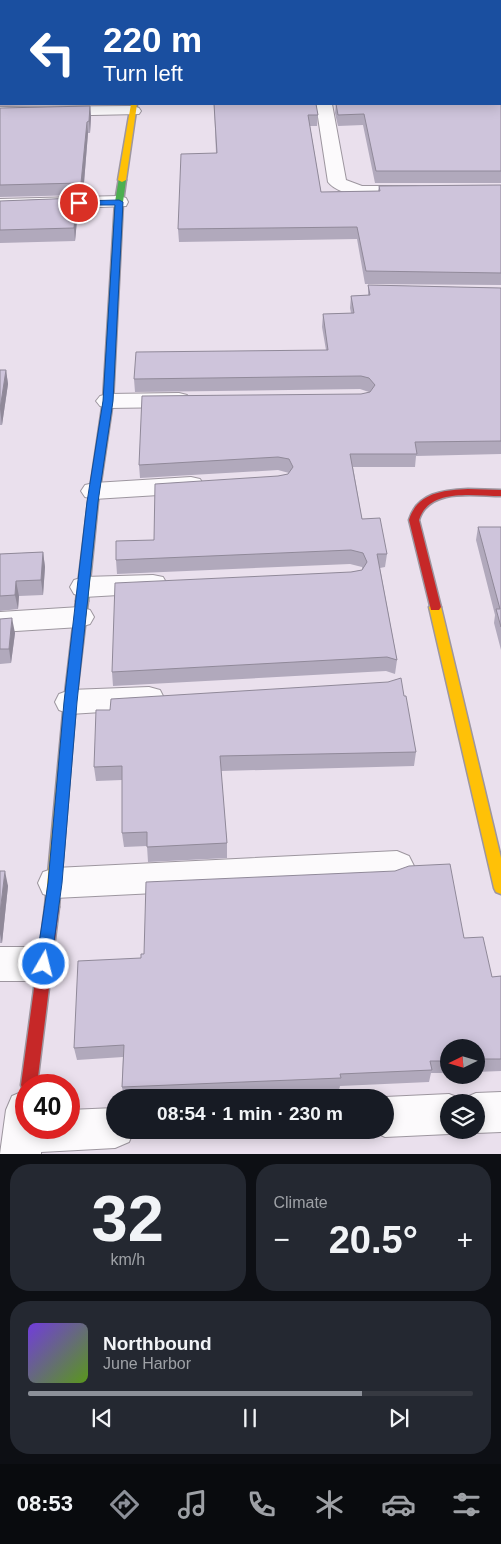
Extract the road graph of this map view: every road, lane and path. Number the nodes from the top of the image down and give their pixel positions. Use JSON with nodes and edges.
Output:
{"nodes":[{"id":1,"x":324,"y":105,"type":"edge"},
{"id":2,"x":344,"y":106,"type":"edge"},
{"id":3,"x":134,"y":107,"type":"edge"},
{"id":4,"x":0,"y":112,"type":"edge"},
{"id":5,"x":431,"y":191,"type":"edge"},
{"id":6,"x":119,"y":202,"type":"junction"},
{"id":7,"x":0,"y":205,"type":"edge"},
{"id":8,"x":205,"y":400,"type":"edge"},
{"id":9,"x":108,"y":401,"type":"junction"},
{"id":10,"x":210,"y":484,"type":"edge"},
{"id":11,"x":94,"y":491,"type":"junction"},
{"id":12,"x":501,"y":493,"type":"edge"},
{"id":13,"x":173,"y":583,"type":"edge"},
{"id":14,"x":84,"y":587,"type":"junction"},
{"id":15,"x":80,"y":617,"type":"junction"},
{"id":16,"x":0,"y":622,"type":"edge"},
{"id":17,"x":179,"y":696,"type":"edge"},
{"id":18,"x":70,"y":702,"type":"junction"},
{"id":19,"x":397,"y":866,"type":"dead end"},
{"id":20,"x":55,"y":883,"type":"junction"},
{"id":21,"x":501,"y":888,"type":"edge"},
{"id":22,"x":0,"y":964,"type":"edge"},
{"id":23,"x":44,"y":964,"type":"junction"},
{"id":24,"x":30,"y":1074,"type":"edge"},
{"id":25,"x":501,"y":1112,"type":"edge"},
{"id":26,"x":485,"y":1113,"type":"edge"},
{"id":27,"x":440,"y":1114,"type":"edge"},
{"id":28,"x":394,"y":1117,"type":"edge"},
{"id":29,"x":106,"y":1128,"type":"edge"},
{"id":30,"x":80,"y":1130,"type":"edge"}],
"edges":[{"from":1,"to":2,"type":"street"},
{"from":1,"to":5,"type":"street"},
{"from":3,"to":4,"type":"street"},
{"from":3,"to":6,"type":"street"},
{"from":6,"to":7,"type":"street"},
{"from":6,"to":9,"type":"street"},
{"from":8,"to":9,"type":"street"},
{"from":9,"to":11,"type":"street"},
{"from":10,"to":11,"type":"street"},
{"from":11,"to":14,"type":"street"},
{"from":12,"to":21,"type":"street"},
{"from":13,"to":14,"type":"street"},
{"from":14,"to":15,"type":"street"},
{"from":15,"to":16,"type":"street"},
{"from":15,"to":18,"type":"street"},
{"from":17,"to":18,"type":"street"},
{"from":18,"to":20,"type":"street"},
{"from":19,"to":20,"type":"street"},
{"from":20,"to":23,"type":"street"},
{"from":22,"to":23,"type":"street"},
{"from":23,"to":24,"type":"street"},
{"from":25,"to":26,"type":"street"},
{"from":27,"to":28,"type":"street"},
{"from":29,"to":30,"type":"street"}]}
